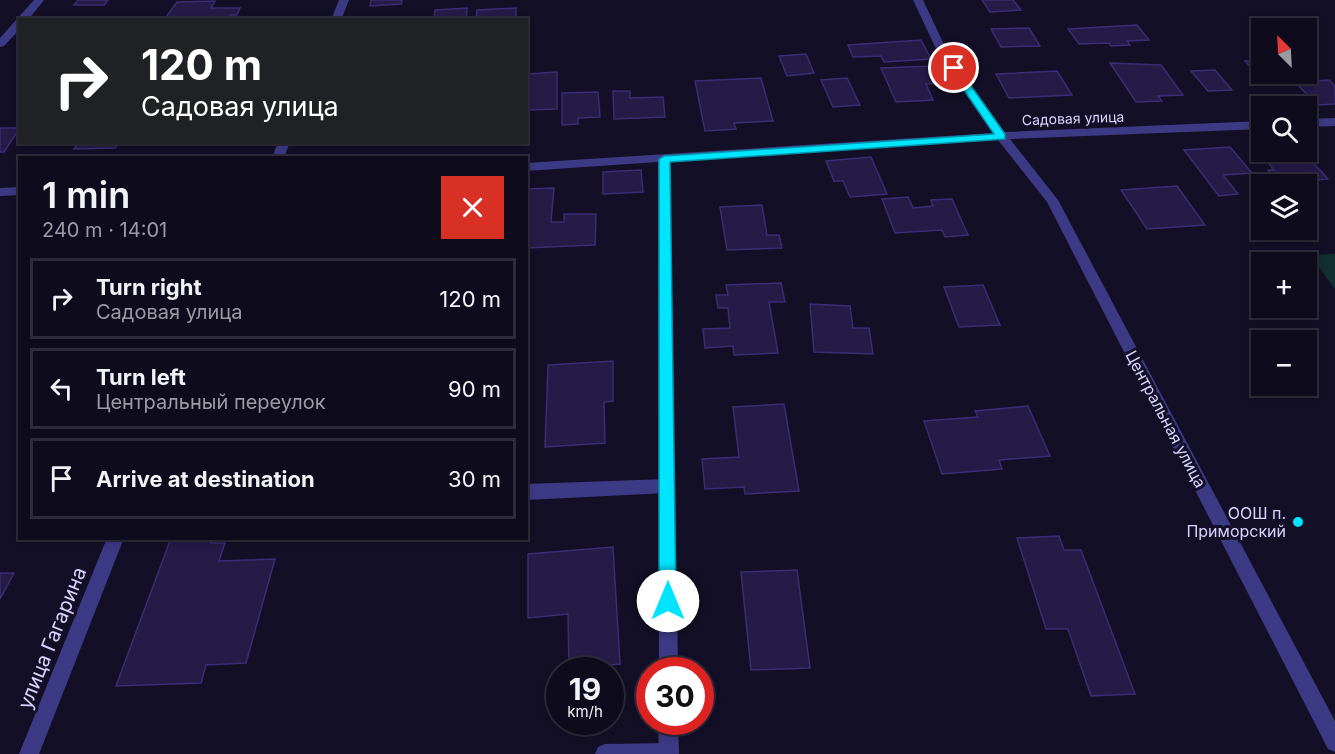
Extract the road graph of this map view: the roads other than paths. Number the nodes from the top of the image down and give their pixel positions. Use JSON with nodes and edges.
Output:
{"nodes":[{"id":1,"x":39,"y":0,"type":"edge"},
{"id":2,"x":344,"y":0,"type":"edge"},
{"id":3,"x":918,"y":0,"type":"edge"},
{"id":4,"x":24,"y":18,"type":"edge"},
{"id":5,"x":337,"y":18,"type":"edge"},
{"id":6,"x":18,"y":24,"type":"edge"},
{"id":7,"x":0,"y":44,"type":"edge"},
{"id":8,"x":1335,"y":122,"type":"edge"},
{"id":9,"x":1317,"y":123,"type":"edge"},
{"id":10,"x":1251,"y":125,"type":"edge"},
{"id":11,"x":1001,"y":136,"type":"junction"},
{"id":12,"x":664,"y":159,"type":"junction"},
{"id":13,"x":528,"y":166,"type":"edge"},
{"id":14,"x":18,"y":191,"type":"edge"},
{"id":15,"x":0,"y":192,"type":"edge"},
{"id":16,"x":667,"y":486,"type":"junction"},
{"id":17,"x":528,"y":492,"type":"edge"},
{"id":18,"x":115,"y":540,"type":"edge"},
{"id":19,"x":668,"y":657,"type":"edge"},
{"id":20,"x":668,"y":735,"type":"edge"},
{"id":21,"x":1334,"y":737,"type":"edge"},
{"id":22,"x":669,"y":753,"type":"edge"},
{"id":23,"x":28,"y":754,"type":"edge"},
{"id":24,"x":605,"y":754,"type":"edge"}],
"edges":[{"from":1,"to":4,"type":"street"},
{"from":2,"to":5,"type":"street"},
{"from":3,"to":11,"type":"street","name":"Центральная улица"},
{"from":6,"to":7,"type":"street"},
{"from":8,"to":9,"type":"street"},
{"from":10,"to":11,"type":"street","name":"Садовая улица"},
{"from":11,"to":12,"type":"street","name":"Садовая улица"},
{"from":11,"to":21,"type":"street","name":"Центральная улица"},
{"from":12,"to":13,"type":"street","name":"Садовая улица"},
{"from":12,"to":16,"type":"street"},
{"from":14,"to":15,"type":"street"},
{"from":16,"to":17,"type":"street"},
{"from":16,"to":19,"type":"street"},
{"from":18,"to":23,"type":"street","name":"улица Гагарина"},
{"from":20,"to":22,"type":"street"},
{"from":22,"to":24,"type":"street"}]}
